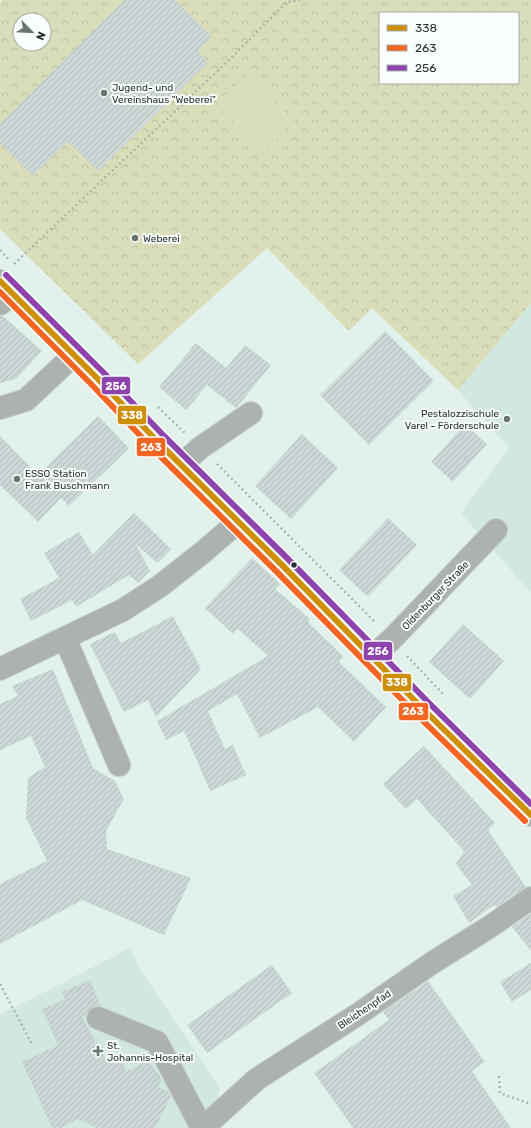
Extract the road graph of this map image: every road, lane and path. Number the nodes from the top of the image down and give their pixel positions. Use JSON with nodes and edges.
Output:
{"nodes":[{"id":1,"x":300,"y":0,"type":"edge"},
{"id":2,"x":14,"y":265,"type":"dead end"},
{"id":3,"x":4,"y":293,"type":"edge"},
{"id":4,"x":74,"y":355,"type":"junction"},
{"id":5,"x":0,"y":408,"type":"edge"},
{"id":6,"x":251,"y":413,"type":"dead end"},
{"id":7,"x":181,"y":465,"type":"junction"},
{"id":8,"x":238,"y":522,"type":"junction"},
{"id":9,"x":496,"y":530,"type":"dead end"},
{"id":10,"x":65,"y":638,"type":"junction"},
{"id":11,"x":372,"y":657,"type":"junction"},
{"id":12,"x":0,"y":669,"type":"edge"},
{"id":13,"x":119,"y":765,"type":"dead end"},
{"id":14,"x":531,"y":815,"type":"edge"},
{"id":15,"x":531,"y":898,"type":"edge"},
{"id":16,"x":0,"y":984,"type":"edge"},
{"id":17,"x":98,"y":1018,"type":"dead end"},
{"id":18,"x":33,"y":1046,"type":"dead end"},
{"id":19,"x":499,"y":1076,"type":"dead end"},
{"id":20,"x":531,"y":1104,"type":"edge"},
{"id":21,"x":203,"y":1128,"type":"edge"}],
"edges":[{"from":1,"to":2,"type":"path"},
{"from":3,"to":4,"type":"main road"},
{"from":4,"to":5,"type":"street"},
{"from":4,"to":7,"type":"main road"},
{"from":6,"to":7,"type":"street"},
{"from":7,"to":8,"type":"main road"},
{"from":8,"to":10,"type":"street"},
{"from":8,"to":11,"type":"main road"},
{"from":9,"to":11,"type":"street","name":"Oldenburger Straße"},
{"from":10,"to":12,"type":"street"},
{"from":10,"to":13,"type":"street"},
{"from":11,"to":14,"type":"main road"},
{"from":15,"to":21,"type":"street","name":"Bleichenpfad"},
{"from":16,"to":18,"type":"path"},
{"from":17,"to":21,"type":"street"},
{"from":19,"to":20,"type":"path"}]}
